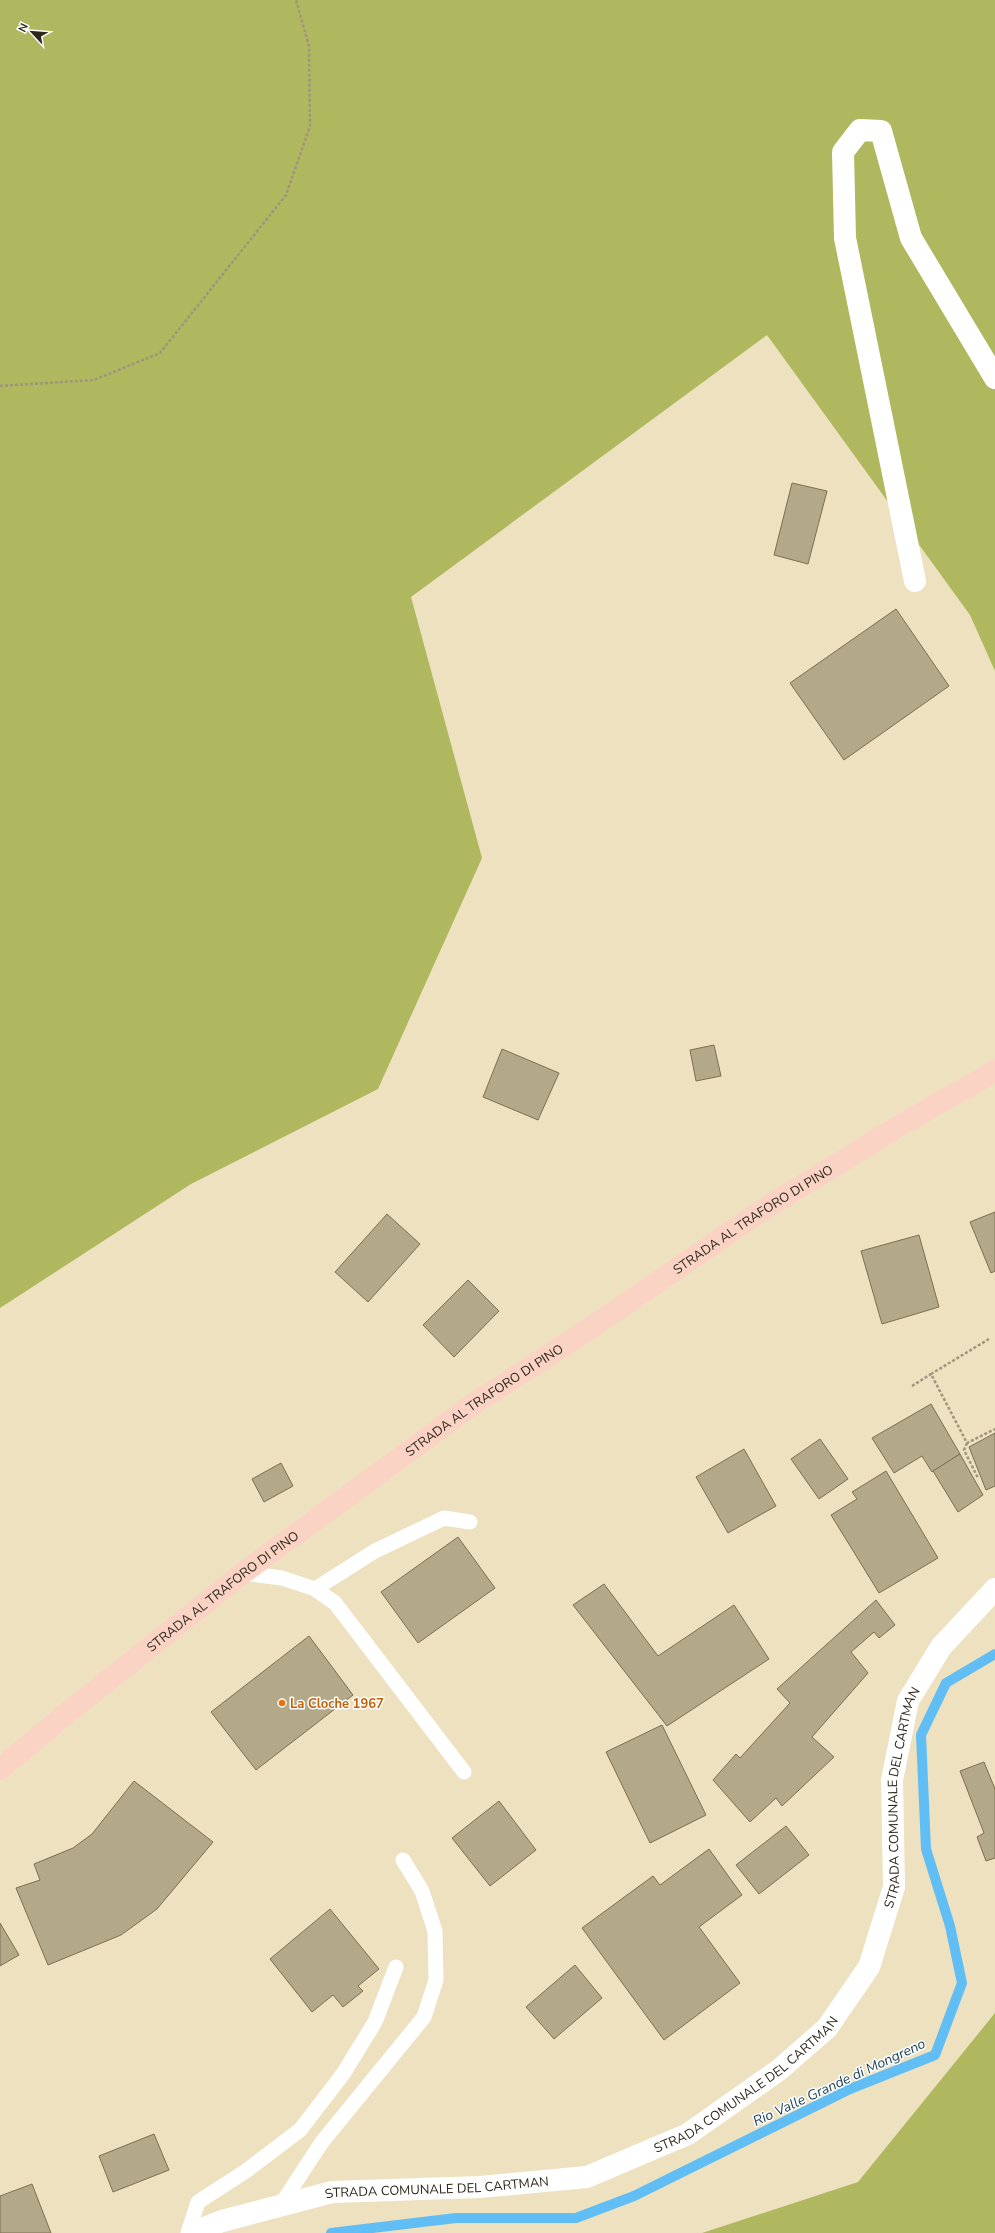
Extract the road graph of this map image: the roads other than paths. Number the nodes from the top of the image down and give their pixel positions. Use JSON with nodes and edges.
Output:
{"nodes":[{"id":1,"x":995,"y":378,"type":"edge"},
{"id":2,"x":915,"y":581,"type":"dead end"},
{"id":3,"x":995,"y":1071,"type":"edge"},
{"id":4,"x":470,"y":1522,"type":"dead end"},
{"id":5,"x":243,"y":1573,"type":"junction"},
{"id":6,"x":315,"y":1589,"type":"junction"},
{"id":7,"x":995,"y":1589,"type":"edge"},
{"id":8,"x":0,"y":1769,"type":"edge"},
{"id":9,"x":464,"y":1772,"type":"dead end"},
{"id":10,"x":403,"y":1860,"type":"dead end"},
{"id":11,"x":396,"y":1967,"type":"dead end"},
{"id":12,"x":280,"y":2206,"type":"junction"},
{"id":13,"x":194,"y":2232,"type":"edge"}],
"edges":[{"from":1,"to":2,"type":"street"},
{"from":3,"to":5,"type":"main road","name":"STRADA AL TRAFORO DI PINO"},
{"from":4,"to":6,"type":"lane"},
{"from":5,"to":6,"type":"lane"},
{"from":5,"to":8,"type":"main road","name":"STRADA AL TRAFORO DI PINO"},
{"from":6,"to":9,"type":"lane"},
{"from":7,"to":12,"type":"street","name":"STRADA COMUNALE DEL CARTMAN"},
{"from":10,"to":12,"type":"lane"},
{"from":11,"to":13,"type":"lane"},
{"from":12,"to":13,"type":"street","name":"STRADA COMUNALE DEL CARTMAN"}]}
